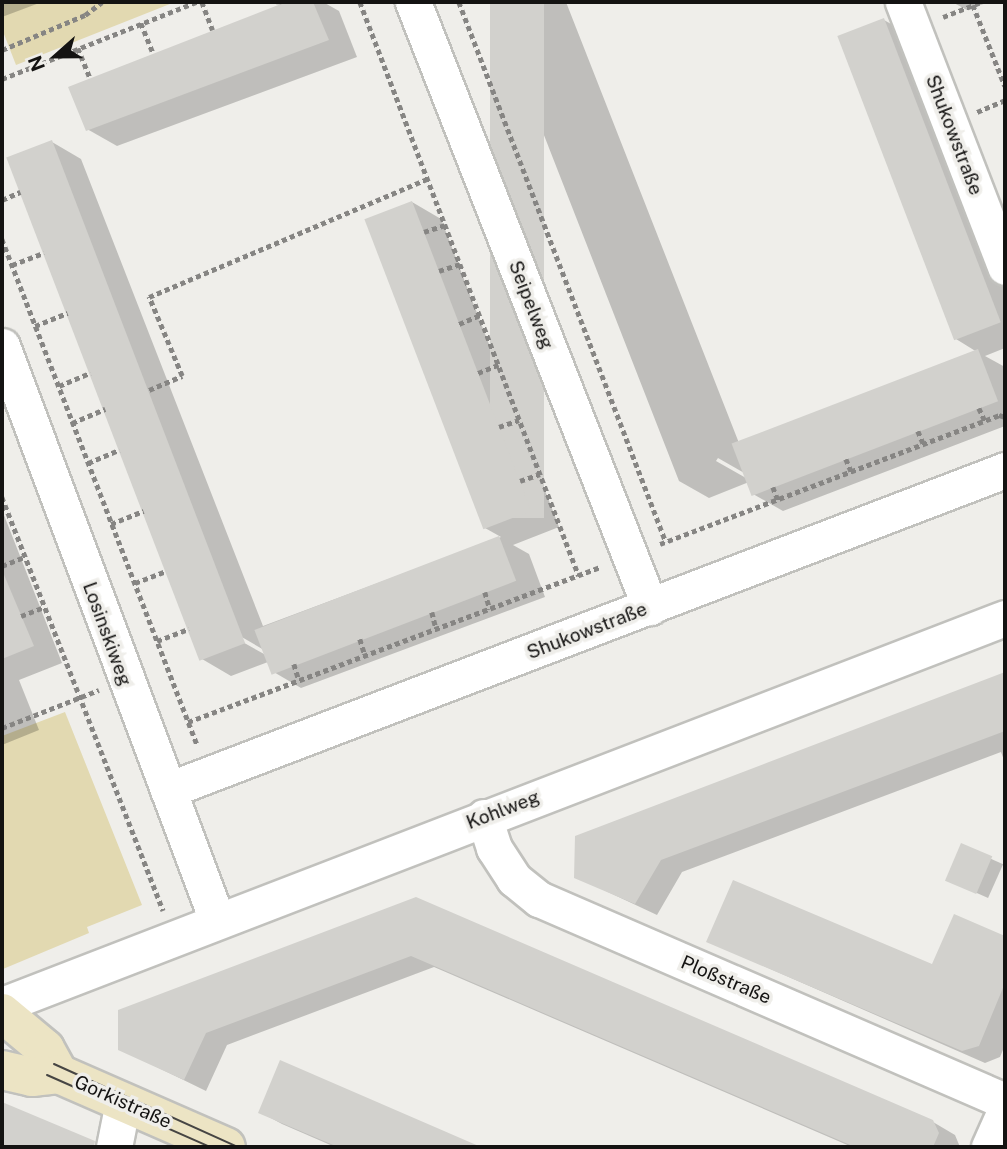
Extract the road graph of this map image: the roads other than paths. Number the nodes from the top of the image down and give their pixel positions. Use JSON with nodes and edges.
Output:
{"nodes":[{"id":1,"x":413,"y":2,"type":"edge"},
{"id":2,"x":903,"y":2,"type":"edge"},
{"id":3,"x":1005,"y":267,"type":"edge"},
{"id":4,"x":2,"y":346,"type":"edge"},
{"id":5,"x":1005,"y":470,"type":"edge"},
{"id":6,"x":650,"y":607,"type":"junction"},
{"id":7,"x":1005,"y":618,"type":"edge"},
{"id":8,"x":168,"y":790,"type":"junction"},
{"id":9,"x":484,"y":817,"type":"junction"},
{"id":10,"x":217,"y":920,"type":"junction"},
{"id":11,"x":2,"y":1006,"type":"edge"},
{"id":12,"x":2,"y":1013,"type":"edge"},
{"id":13,"x":2,"y":1070,"type":"edge"},
{"id":14,"x":59,"y":1074,"type":"junction"},
{"id":15,"x":1005,"y":1101,"type":"edge"},
{"id":16,"x":123,"y":1102,"type":"junction"},
{"id":17,"x":1005,"y":1111,"type":"edge"},
{"id":18,"x":114,"y":1147,"type":"edge"},
{"id":19,"x":226,"y":1147,"type":"edge"},
{"id":20,"x":989,"y":1147,"type":"edge"}],
"edges":[{"from":1,"to":6,"type":"street","name":"Seipelweg"},
{"from":2,"to":3,"type":"street","name":"Shukowstraße"},
{"from":4,"to":8,"type":"street","name":"Losinskiweg"},
{"from":5,"to":6,"type":"street","name":"Shukowstraße"},
{"from":6,"to":8,"type":"street","name":"Shukowstraße"},
{"from":7,"to":9,"type":"street","name":"Kohlweg"},
{"from":8,"to":10,"type":"street","name":"Losinskiweg"},
{"from":9,"to":10,"type":"street","name":"Kohlweg"},
{"from":9,"to":15,"type":"street","name":"Ploßstraße"},
{"from":10,"to":11,"type":"street","name":"Kohlweg"},
{"from":12,"to":14,"type":"main road","name":"Gorkistraße"},
{"from":13,"to":14,"type":"main road","name":"Gorkistraße"},
{"from":14,"to":16,"type":"main road","name":"Gorkistraße"},
{"from":16,"to":18,"type":"street"},
{"from":16,"to":19,"type":"main road","name":"Gorkistraße"},
{"from":17,"to":20,"type":"street"}]}
